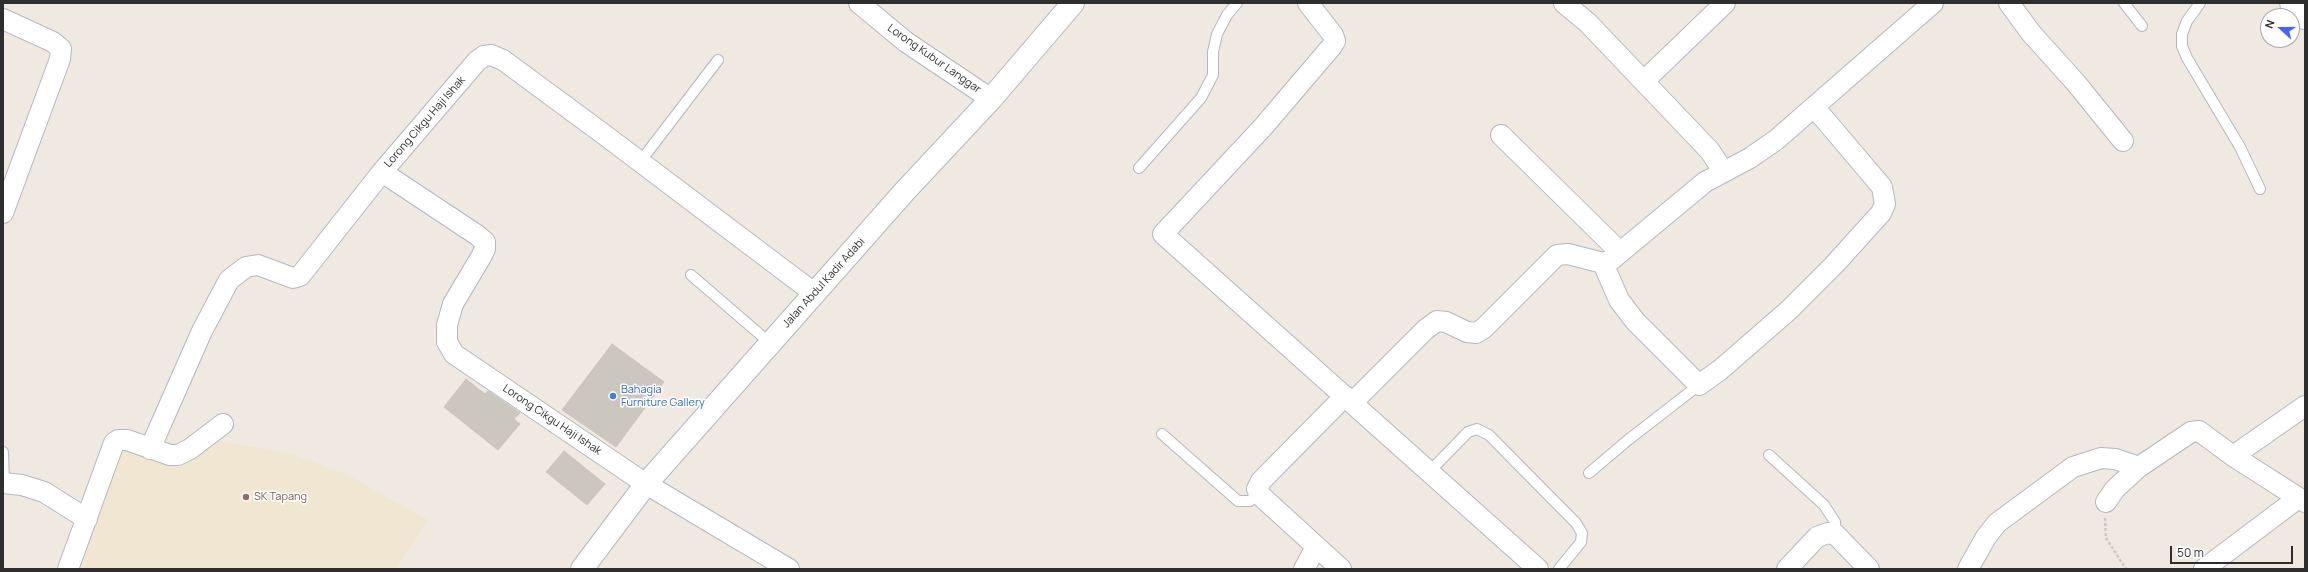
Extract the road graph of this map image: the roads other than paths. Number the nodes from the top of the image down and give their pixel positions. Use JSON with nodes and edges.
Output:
{"nodes":[{"id":1,"x":859,"y":3,"type":"edge"},
{"id":2,"x":1072,"y":3,"type":"edge"},
{"id":3,"x":1237,"y":3,"type":"edge"},
{"id":4,"x":1308,"y":3,"type":"edge"},
{"id":5,"x":1564,"y":3,"type":"edge"},
{"id":6,"x":1725,"y":3,"type":"edge"},
{"id":7,"x":1933,"y":3,"type":"edge"},
{"id":8,"x":2009,"y":3,"type":"edge"},
{"id":9,"x":2124,"y":3,"type":"edge"},
{"id":10,"x":2200,"y":3,"type":"edge"},
{"id":11,"x":2291,"y":3,"type":"edge"},
{"id":12,"x":2305,"y":18,"type":"edge"},
{"id":13,"x":3,"y":19,"type":"edge"},
{"id":14,"x":2142,"y":26,"type":"dead end"},
{"id":15,"x":718,"y":60,"type":"dead end"},
{"id":16,"x":1644,"y":81,"type":"junction"},
{"id":17,"x":991,"y":98,"type":"junction"},
{"id":18,"x":1814,"y":108,"type":"junction"},
{"id":19,"x":1501,"y":134,"type":"dead end"},
{"id":20,"x":2123,"y":142,"type":"dead end"},
{"id":21,"x":640,"y":162,"type":"junction"},
{"id":22,"x":1139,"y":168,"type":"dead end"},
{"id":23,"x":1723,"y":171,"type":"junction"},
{"id":24,"x":382,"y":172,"type":"junction"},
{"id":25,"x":2260,"y":189,"type":"dead end"},
{"id":26,"x":3,"y":213,"type":"edge"},
{"id":27,"x":1620,"y":252,"type":"junction"},
{"id":28,"x":1603,"y":263,"type":"junction"},
{"id":29,"x":691,"y":275,"type":"dead end"},
{"id":30,"x":814,"y":293,"type":"junction"},
{"id":31,"x":770,"y":343,"type":"junction"},
{"id":32,"x":1699,"y":385,"type":"junction"},
{"id":33,"x":1348,"y":399,"type":"junction"},
{"id":34,"x":2305,"y":406,"type":"edge"},
{"id":35,"x":223,"y":424,"type":"dead end"},
{"id":36,"x":1162,"y":434,"type":"dead end"},
{"id":37,"x":150,"y":449,"type":"junction"},
{"id":38,"x":3,"y":452,"type":"edge"},
{"id":39,"x":1769,"y":455,"type":"dead end"},
{"id":40,"x":2233,"y":456,"type":"junction"},
{"id":41,"x":2139,"y":467,"type":"junction"},
{"id":42,"x":1429,"y":472,"type":"junction"},
{"id":43,"x":1589,"y":473,"type":"dead end"},
{"id":44,"x":4,"y":483,"type":"edge"},
{"id":45,"x":646,"y":484,"type":"junction"},
{"id":46,"x":1258,"y":493,"type":"junction"},
{"id":47,"x":2301,"y":501,"type":"edge"},
{"id":48,"x":2106,"y":502,"type":"road end"},
{"id":49,"x":87,"y":519,"type":"junction"},
{"id":50,"x":1836,"y":535,"type":"junction"},
{"id":51,"x":1316,"y":547,"type":"junction"},
{"id":52,"x":2210,"y":568,"type":"edge"},
{"id":53,"x":68,"y":569,"type":"edge"},
{"id":54,"x":582,"y":569,"type":"edge"},
{"id":55,"x":789,"y":569,"type":"edge"},
{"id":56,"x":1304,"y":569,"type":"edge"},
{"id":57,"x":1341,"y":569,"type":"edge"},
{"id":58,"x":1538,"y":569,"type":"edge"},
{"id":59,"x":1559,"y":569,"type":"edge"},
{"id":60,"x":1787,"y":569,"type":"edge"},
{"id":61,"x":1869,"y":569,"type":"edge"},
{"id":62,"x":1968,"y":569,"type":"edge"}],
"edges":[{"from":1,"to":17,"type":"street","name":"Lorong Kubur Langgar"},
{"from":2,"to":17,"type":"main road","name":"Jalan Abdul Kadir Adabi"},
{"from":3,"to":22,"type":"lane"},
{"from":4,"to":33,"type":"street"},
{"from":5,"to":16,"type":"street"},
{"from":6,"to":16,"type":"street"},
{"from":7,"to":18,"type":"street"},
{"from":8,"to":20,"type":"street"},
{"from":9,"to":14,"type":"lane"},
{"from":10,"to":25,"type":"lane"},
{"from":11,"to":12,"type":"main road"},
{"from":13,"to":26,"type":"street"},
{"from":15,"to":21,"type":"lane"},
{"from":16,"to":23,"type":"street"},
{"from":17,"to":30,"type":"main road","name":"Jalan Abdul Kadir Adabi"},
{"from":18,"to":23,"type":"street"},
{"from":18,"to":32,"type":"street"},
{"from":19,"to":27,"type":"street"},
{"from":21,"to":24,"type":"street","name":"Lorong Cikgu Haji Ishak"},
{"from":21,"to":30,"type":"street","name":"Lorong Cikgu Haji Ishak"},
{"from":23,"to":27,"type":"street"},
{"from":24,"to":37,"type":"street"},
{"from":24,"to":45,"type":"street","name":"Lorong Cikgu Haji Ishak"},
{"from":27,"to":28,"type":"street"},
{"from":28,"to":32,"type":"street"},
{"from":28,"to":33,"type":"street"},
{"from":29,"to":31,"type":"lane"},
{"from":30,"to":31,"type":"main road","name":"Jalan Abdul Kadir Adabi"},
{"from":31,"to":45,"type":"main road","name":"Jalan Abdul Kadir Adabi"},
{"from":32,"to":43,"type":"lane"},
{"from":33,"to":42,"type":"street"},
{"from":33,"to":46,"type":"street"},
{"from":34,"to":40,"type":"street"},
{"from":35,"to":37,"type":"street"},
{"from":36,"to":46,"type":"lane"},
{"from":37,"to":49,"type":"street"},
{"from":38,"to":44,"type":"lane"},
{"from":39,"to":50,"type":"lane"},
{"from":40,"to":41,"type":"street"},
{"from":40,"to":47,"type":"street"},
{"from":41,"to":48,"type":"street"},
{"from":41,"to":62,"type":"street"},
{"from":42,"to":58,"type":"street"},
{"from":42,"to":59,"type":"lane"},
{"from":44,"to":49,"type":"street"},
{"from":45,"to":54,"type":"main road","name":"Jalan Abdul Kadir Adabi"},
{"from":45,"to":55,"type":"street"},
{"from":46,"to":51,"type":"street"},
{"from":47,"to":52,"type":"street"},
{"from":49,"to":53,"type":"street"},
{"from":50,"to":60,"type":"street"},
{"from":50,"to":61,"type":"street"},
{"from":51,"to":56,"type":"street"},
{"from":51,"to":57,"type":"street"}]}
